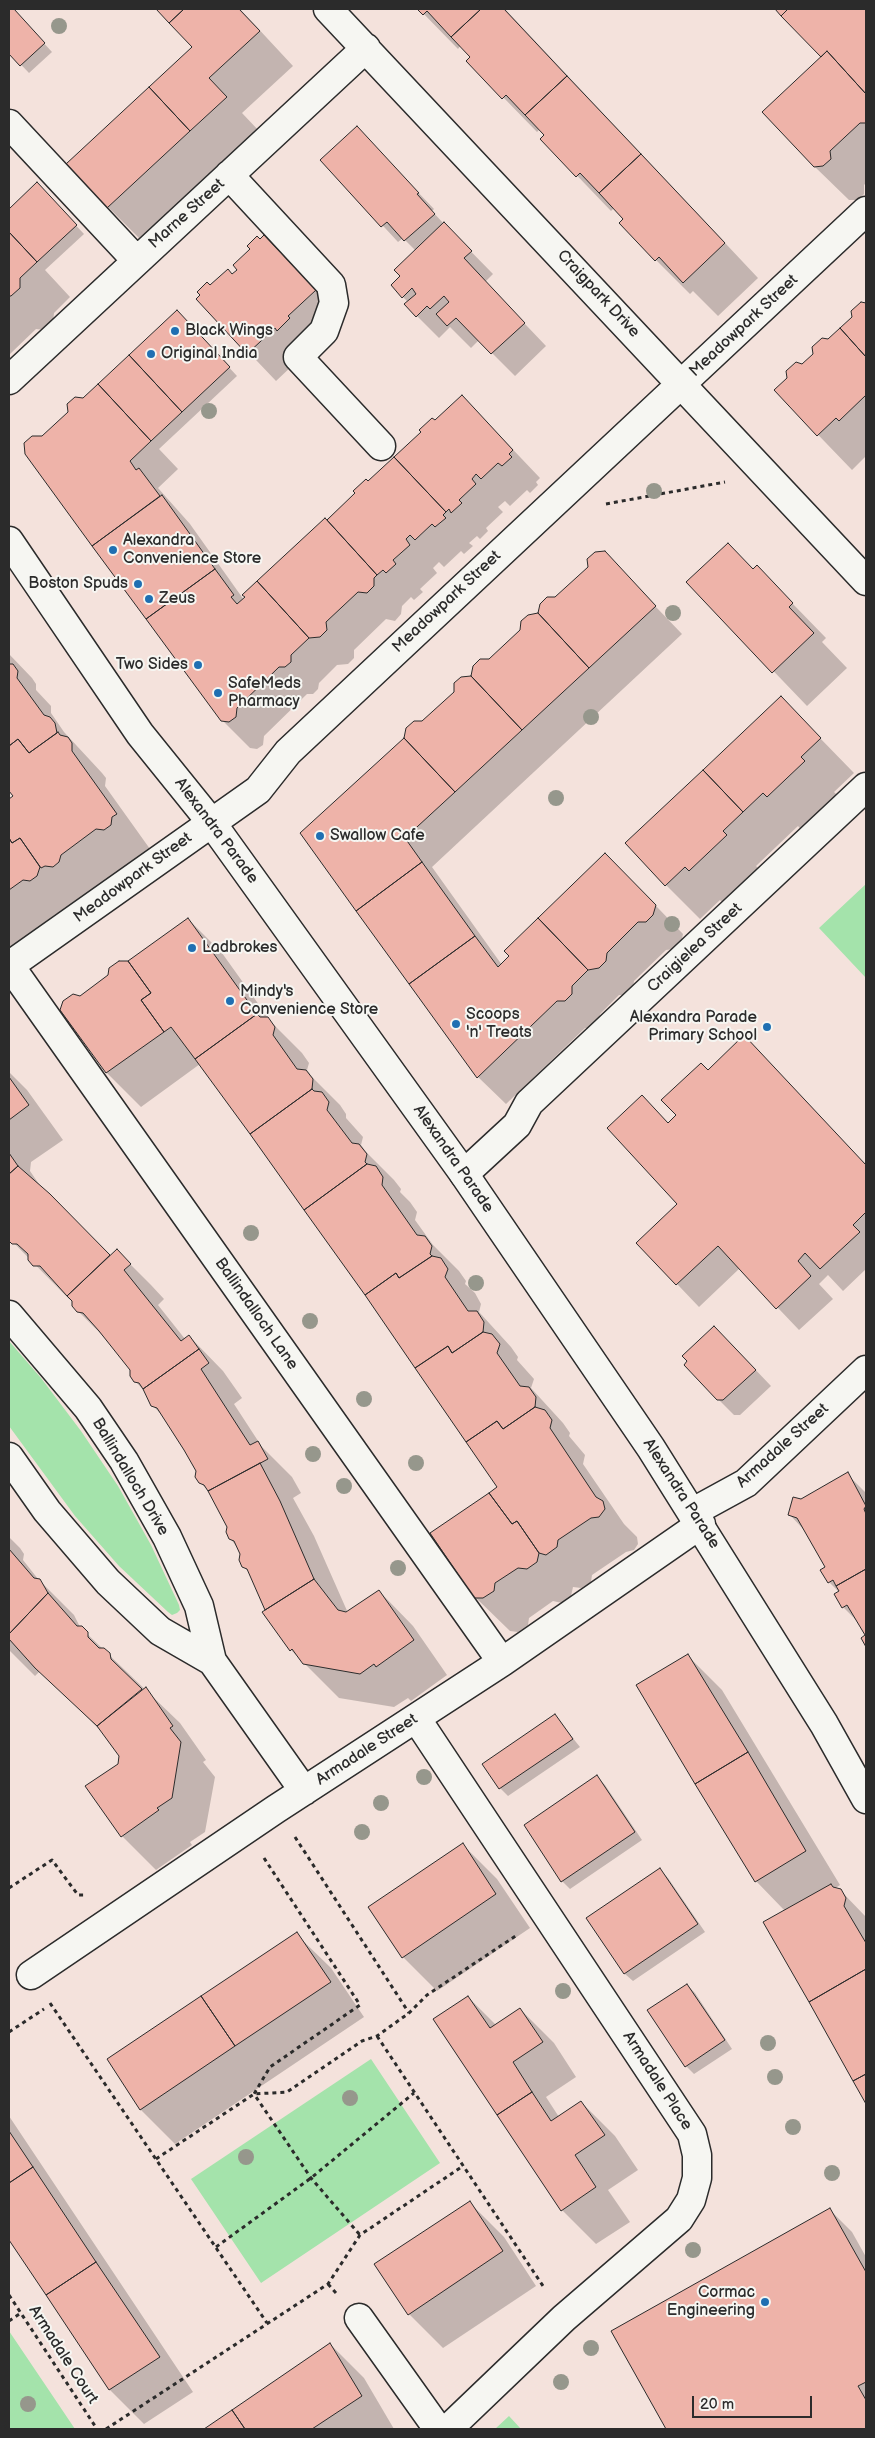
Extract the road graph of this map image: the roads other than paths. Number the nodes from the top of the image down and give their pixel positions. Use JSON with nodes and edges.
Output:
{"nodes":[{"id":1,"x":328,"y":9,"type":"edge"},
{"id":2,"x":366,"y":48,"type":"junction"},
{"id":3,"x":9,"y":124,"type":"edge"},
{"id":4,"x":229,"y":175,"type":"junction"},
{"id":5,"x":866,"y":211,"type":"edge"},
{"id":6,"x":136,"y":260,"type":"junction"},
{"id":7,"x":9,"y":380,"type":"edge"},
{"id":8,"x":683,"y":384,"type":"junction"},
{"id":9,"x":381,"y":446,"type":"dead end"},
{"id":10,"x":9,"y":541,"type":"edge"},
{"id":11,"x":866,"y":581,"type":"edge"},
{"id":12,"x":866,"y":787,"type":"edge"},
{"id":13,"x":211,"y":822,"type":"junction"},
{"id":14,"x":9,"y":966,"type":"edge"},
{"id":15,"x":464,"y":1174,"type":"junction"},
{"id":16,"x":9,"y":1315,"type":"edge"},
{"id":17,"x":866,"y":1370,"type":"edge"},
{"id":18,"x":9,"y":1457,"type":"edge"},
{"id":19,"x":697,"y":1518,"type":"junction"},
{"id":20,"x":212,"y":1661,"type":"junction"},
{"id":21,"x":502,"y":1662,"type":"junction"},
{"id":22,"x":416,"y":1718,"type":"junction"},
{"id":23,"x":304,"y":1791,"type":"junction"},
{"id":24,"x":866,"y":1798,"type":"edge"},
{"id":25,"x":31,"y":1975,"type":"road end"},
{"id":26,"x":359,"y":2318,"type":"dead end"},
{"id":27,"x":438,"y":2429,"type":"edge"},
{"id":28,"x":448,"y":2429,"type":"edge"}],
"edges":[{"from":1,"to":2,"type":"street","name":"Craigpark Drive"},
{"from":2,"to":4,"type":"street","name":"Marne Street"},
{"from":2,"to":8,"type":"street","name":"Craigpark Drive"},
{"from":3,"to":6,"type":"street"},
{"from":4,"to":6,"type":"street","name":"Marne Street"},
{"from":4,"to":9,"type":"street"},
{"from":5,"to":8,"type":"street","name":"Meadowpark Street"},
{"from":6,"to":7,"type":"street","name":"Marne Street"},
{"from":8,"to":11,"type":"street","name":"Craigpark Drive"},
{"from":8,"to":13,"type":"street","name":"Meadowpark Street"},
{"from":10,"to":13,"type":"street","name":"Alexandra Parade"},
{"from":12,"to":15,"type":"street","name":"Craigielea Street"},
{"from":13,"to":14,"type":"street","name":"Meadowpark Street"},
{"from":13,"to":15,"type":"street","name":"Alexandra Parade"},
{"from":14,"to":21,"type":"street","name":"Ballindalloch Lane"},
{"from":15,"to":19,"type":"street","name":"Alexandra Parade"},
{"from":16,"to":20,"type":"street","name":"Ballindalloch Drive"},
{"from":17,"to":19,"type":"street","name":"Armadale Street"},
{"from":18,"to":20,"type":"street","name":"Ballindalloch Drive"},
{"from":19,"to":21,"type":"street","name":"Armadale Street"},
{"from":19,"to":24,"type":"street","name":"Alexandra Parade"},
{"from":20,"to":23,"type":"street","name":"Ballindalloch Drive"},
{"from":21,"to":22,"type":"street","name":"Armadale Street"},
{"from":22,"to":23,"type":"street","name":"Armadale Street"},
{"from":22,"to":28,"type":"street","name":"Armadale Place"},
{"from":23,"to":25,"type":"street","name":"Armadale Street"},
{"from":26,"to":27,"type":"street"}]}
